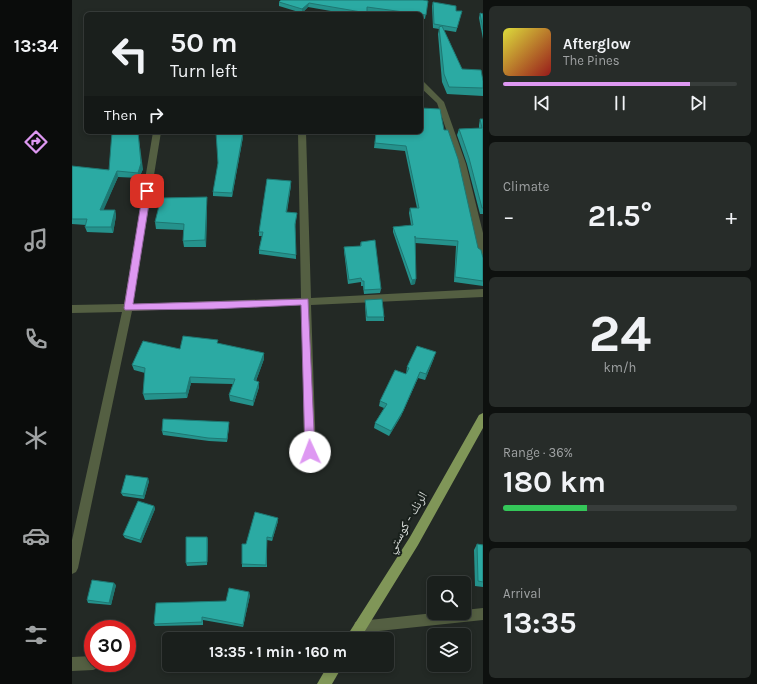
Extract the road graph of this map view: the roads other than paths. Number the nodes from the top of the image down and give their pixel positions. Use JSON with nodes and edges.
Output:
{"nodes":[{"id":1,"x":423,"y":86,"type":"edge"},
{"id":2,"x":157,"y":134,"type":"edge"},
{"id":3,"x":302,"y":134,"type":"edge"},
{"id":4,"x":483,"y":252,"type":"edge"},
{"id":5,"x":483,"y":292,"type":"edge"},
{"id":6,"x":305,"y":301,"type":"junction"},
{"id":7,"x":128,"y":308,"type":"junction"},
{"id":8,"x":72,"y":309,"type":"edge"},
{"id":9,"x":483,"y":418,"type":"edge"},
{"id":10,"x":310,"y":452,"type":"dead end"},
{"id":11,"x":72,"y":568,"type":"edge"},
{"id":12,"x":483,"y":614,"type":"edge"},
{"id":13,"x":360,"y":626,"type":"junction"},
{"id":14,"x":356,"y":632,"type":"edge"},
{"id":15,"x":84,"y":663,"type":"edge"},
{"id":16,"x":72,"y":664,"type":"edge"},
{"id":17,"x":332,"y":672,"type":"edge"},
{"id":18,"x":324,"y":684,"type":"edge"}],
"edges":[{"from":1,"to":4,"type":"street"},
{"from":2,"to":7,"type":"street"},
{"from":3,"to":6,"type":"street"},
{"from":5,"to":6,"type":"street"},
{"from":6,"to":7,"type":"street"},
{"from":6,"to":10,"type":"street"},
{"from":7,"to":8,"type":"street"},
{"from":7,"to":11,"type":"street"},
{"from":9,"to":13,"type":"main road","name":"الرنك - كوستي"},
{"from":12,"to":13,"type":"street"},
{"from":13,"to":14,"type":"main road","name":"الرنك - كوستي"},
{"from":15,"to":16,"type":"street"},
{"from":17,"to":18,"type":"main road"}]}
